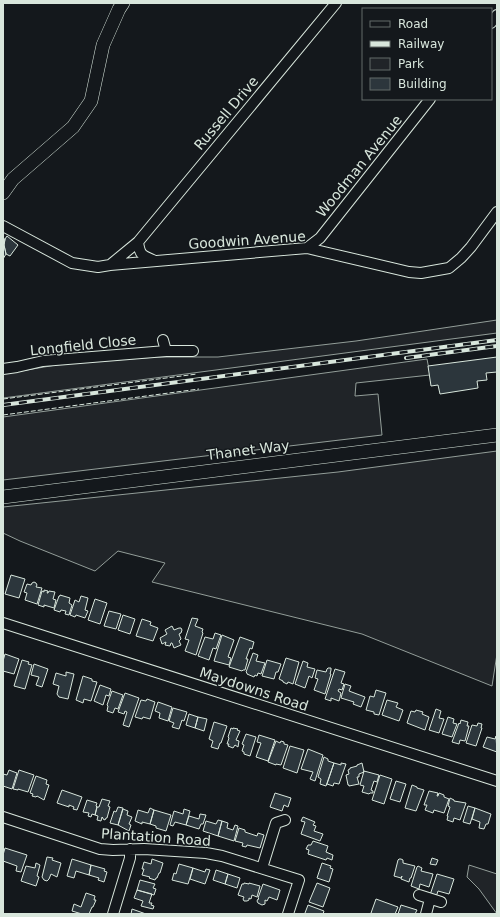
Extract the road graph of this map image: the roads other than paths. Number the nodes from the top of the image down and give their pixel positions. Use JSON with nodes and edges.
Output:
{"nodes":[{"id":1,"x":123,"y":3,"type":"edge"},
{"id":2,"x":336,"y":3,"type":"edge"},
{"id":3,"x":429,"y":100,"type":"edge"},
{"id":4,"x":3,"y":193,"type":"edge"},
{"id":5,"x":497,"y":212,"type":"edge"},
{"id":6,"x":3,"y":226,"type":"edge"},
{"id":7,"x":138,"y":242,"type":"junction"},
{"id":8,"x":307,"y":248,"type":"junction"},
{"id":9,"x":155,"y":261,"type":"junction"},
{"id":10,"x":110,"y":265,"type":"junction"},
{"id":11,"x":163,"y":340,"type":"dead end"},
{"id":12,"x":166,"y":351,"type":"junction"},
{"id":13,"x":193,"y":351,"type":"dead end"},
{"id":14,"x":3,"y":370,"type":"edge"},
{"id":15,"x":497,"y":435,"type":"edge"},
{"id":16,"x":3,"y":497,"type":"edge"},
{"id":17,"x":3,"y":623,"type":"edge"},
{"id":18,"x":497,"y":781,"type":"edge"},
{"id":19,"x":3,"y":817,"type":"edge"},
{"id":20,"x":285,"y":820,"type":"dead end"},
{"id":21,"x":130,"y":849,"type":"junction"},
{"id":22,"x":262,"y":868,"type":"junction"},
{"id":23,"x":419,"y":895,"type":"dead end"},
{"id":24,"x":430,"y":899,"type":"junction"},
{"id":25,"x":441,"y":902,"type":"dead end"},
{"id":26,"x":113,"y":914,"type":"edge"},
{"id":27,"x":288,"y":914,"type":"edge"},
{"id":28,"x":426,"y":914,"type":"edge"}],
"edges":[{"from":1,"to":4,"type":"main road"},
{"from":2,"to":7,"type":"street","name":"Russell Drive"},
{"from":3,"to":8,"type":"street","name":"Woodman Avenue"},
{"from":5,"to":8,"type":"street","name":"Goodwin Avenue"},
{"from":6,"to":10,"type":"street","name":"Goodwin Avenue"},
{"from":7,"to":9,"type":"street"},
{"from":7,"to":10,"type":"street","name":"Russell Drive"},
{"from":8,"to":9,"type":"street","name":"Goodwin Avenue"},
{"from":9,"to":10,"type":"street","name":"Goodwin Avenue"},
{"from":11,"to":12,"type":"street"},
{"from":12,"to":13,"type":"street","name":"Longfield Close"},
{"from":12,"to":14,"type":"street","name":"Longfield Close"},
{"from":15,"to":16,"type":"main road","name":"Thanet Way"},
{"from":17,"to":18,"type":"street","name":"Maydowns Road"},
{"from":19,"to":21,"type":"street","name":"Plantation Road"},
{"from":20,"to":22,"type":"street"},
{"from":21,"to":22,"type":"street","name":"Plantation Road"},
{"from":21,"to":26,"type":"street"},
{"from":22,"to":27,"type":"street","name":"Plantation Road"},
{"from":23,"to":24,"type":"street"},
{"from":24,"to":25,"type":"street"},
{"from":24,"to":28,"type":"street"}]}
